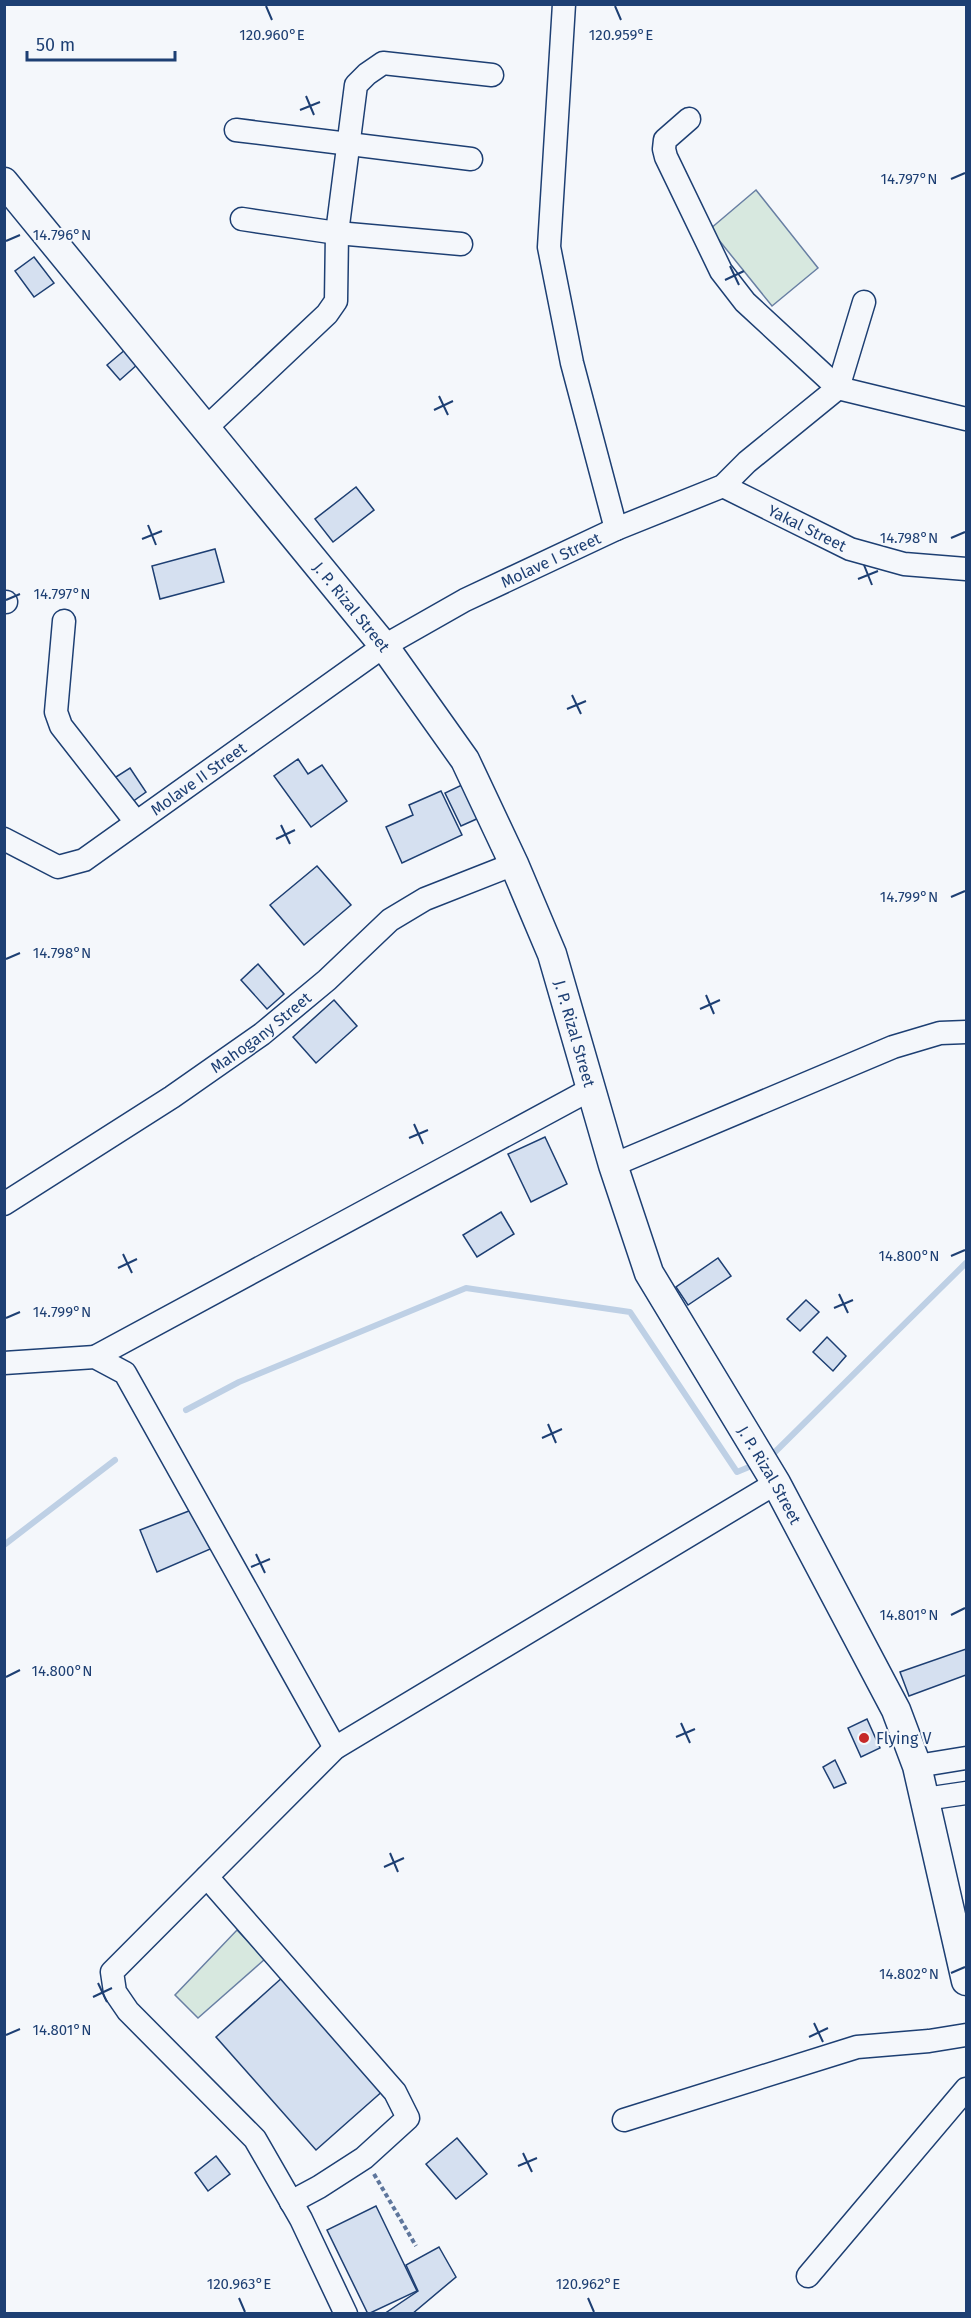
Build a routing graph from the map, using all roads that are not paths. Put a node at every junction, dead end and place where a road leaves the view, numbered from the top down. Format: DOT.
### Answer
graph roads {
  1 [pos="564,4"];
  2 [pos="492,75"];
  3 [pos="689,119"];
  4 [pos="236,130"];
  5 [pos="350,145"];
  6 [pos="471,159"];
  7 [pos="4,182"];
  8 [pos="242,219"];
  9 [pos="337,233"];
  10 [pos="461,244"];
  11 [pos="864,302"];
  12 [pos="838,388"];
  13 [pos="966,419"];
  14 [pos="206,428"];
  15 [pos="723,486"];
  16 [pos="616,529"];
  17 [pos="966,569"];
  18 [pos="64,621"];
  19 [pos="384,646"];
  20 [pos="136,822"];
  21 [pos="4,839"];
  22 [pos="514,864"];
  23 [pos="966,1032"];
  24 [pos="593,1088"];
  25 [pos="613,1165"];
  26 [pos="4,1204"];
  27 [pos="95,1357"];
  28 [pos="4,1363"];
  29 [pos="776,1483"];
  30 [pos="335,1748"];
  31 [pos="966,1758"];
  32 [pos="917,1766"];
  33 [pos="966,1794"];
  34 [pos="925,1799"];
  35 [pos="207,1877"];
  36 [pos="966,1982"];
  37 [pos="966,2035"];
  38 [pos="966,2089"];
  39 [pos="624,2120"];
  40 [pos="291,2202"];
  41 [pos="808,2276"];
  42 [pos="346,2313"];
  1 -- 16 [label="street"];
  2 -- 5 [label="street"];
  3 -- 12 [label="street"];
  4 -- 5 [label="street"];
  5 -- 6 [label="street"];
  5 -- 9 [label="street"];
  7 -- 14 [label="main road, J. P. Rizal Street"];
  8 -- 9 [label="street"];
  9 -- 10 [label="street"];
  9 -- 14 [label="street"];
  11 -- 12 [label="street"];
  12 -- 13 [label="street"];
  12 -- 15 [label="street"];
  14 -- 19 [label="main road, J. P. Rizal Street"];
  15 -- 16 [label="street, Molave I Street"];
  15 -- 17 [label="street, Yakal Street"];
  16 -- 19 [label="street, Molave I Street"];
  18 -- 20 [label="street"];
  19 -- 20 [label="street, Molave II Street"];
  19 -- 22 [label="main road, J. P. Rizal Street"];
  20 -- 21 [label="street, Molave II Street"];
  22 -- 24 [label="main road, J. P. Rizal Street"];
  22 -- 26 [label="street, Mahogany Street"];
  23 -- 25 [label="street"];
  24 -- 25 [label="main road, J. P. Rizal Street"];
  24 -- 27 [label="street"];
  25 -- 29 [label="main road, J. P. Rizal Street"];
  27 -- 28 [label="street"];
  27 -- 30 [label="street"];
  29 -- 30 [label="street"];
  29 -- 32 [label="main road, J. P. Rizal Street"];
  30 -- 35 [label="street"];
  31 -- 32 [label="street"];
  32 -- 34 [label="main road, J. P. Rizal Street"];
  33 -- 34 [label="street"];
  34 -- 36 [label="main road, J. P. Rizal Street"];
  35 -- 40 [label="street"];
  35 -- 40 [label="street"];
  37 -- 39 [label="street"];
  38 -- 41 [label="street"];
  40 -- 42 [label="street"];
}
